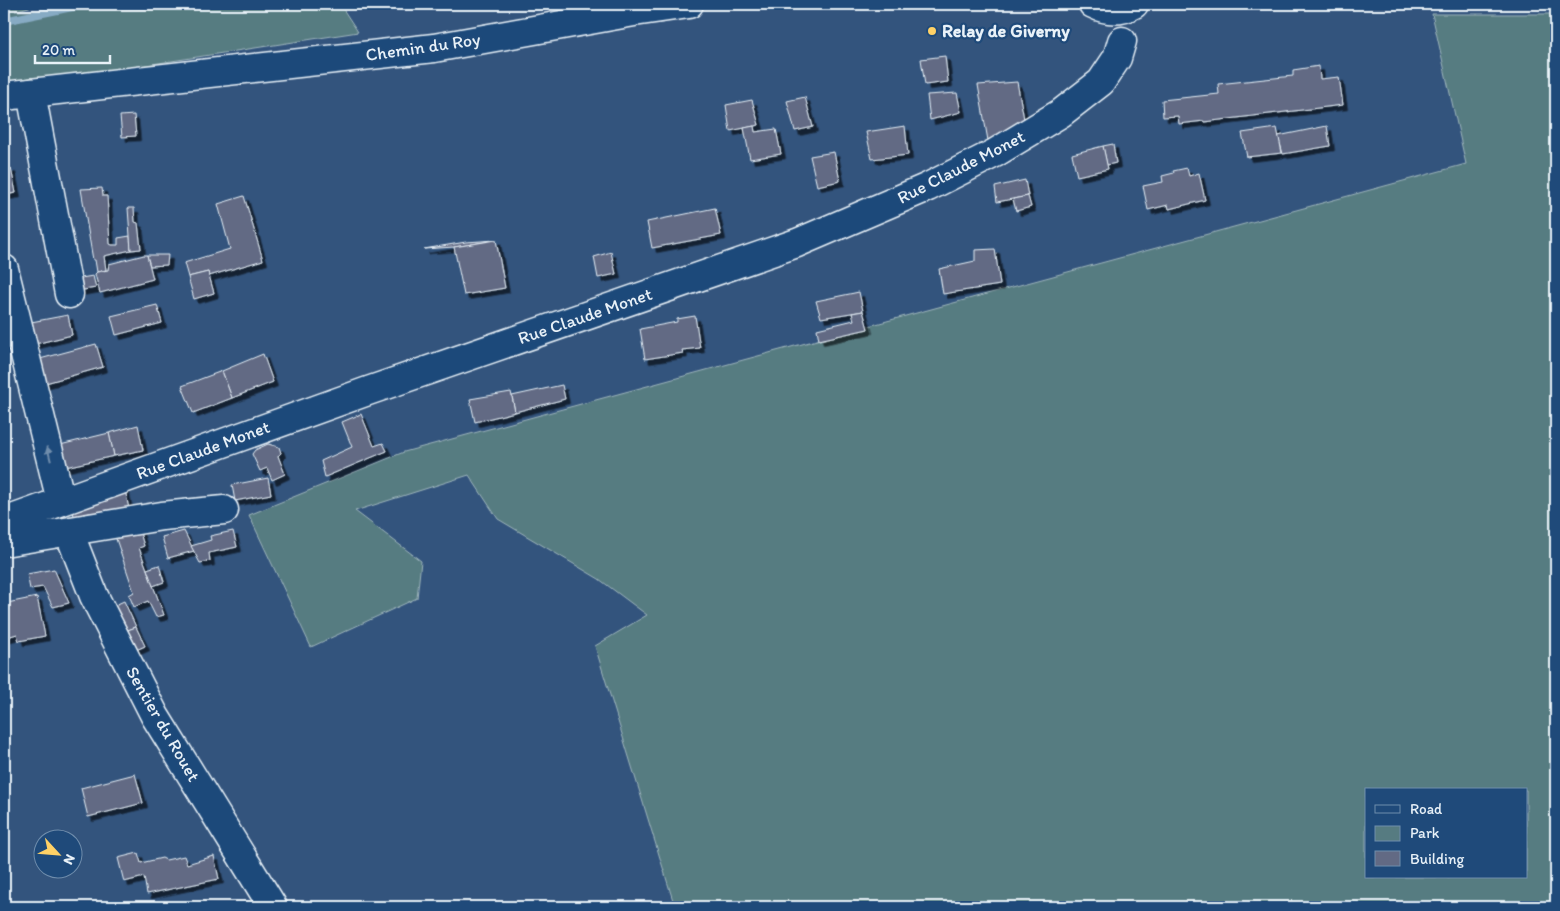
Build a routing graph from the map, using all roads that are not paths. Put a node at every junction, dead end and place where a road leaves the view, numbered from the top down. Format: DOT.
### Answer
graph roads {
  1 [pos="689,4"];
  2 [pos="1136,4"];
  3 [pos="1098,6"];
  4 [pos="1122,41"];
  5 [pos="31,93"];
  6 [pos="4,96"];
  7 [pos="4,269"];
  8 [pos="70,294"];
  9 [pos="61,501"];
  10 [pos="224,510"];
  11 [pos="4,522"];
  12 [pos="68,532"];
  13 [pos="4,542"];
  14 [pos="273,907"];
  1 -- 5 [label="street, Chemin du Roy"];
  2 -- 3 [label="street"];
  2 -- 4 [label="street, Rue Claude Monet"];
  3 -- 4 [label="street"];
  4 -- 9 [label="street, Rue Claude Monet"];
  5 -- 6 [label="street, Chemin du Roy"];
  5 -- 8 [label="street"];
  9 -- 7 [label="street, one-way"];
  9 -- 11 [label="street, Rue Claude Monet"];
  10 -- 12 [label="street"];
  12 -- 13 [label="street"];
  12 -- 14 [label="street, Sentier du Rouet"];
}
